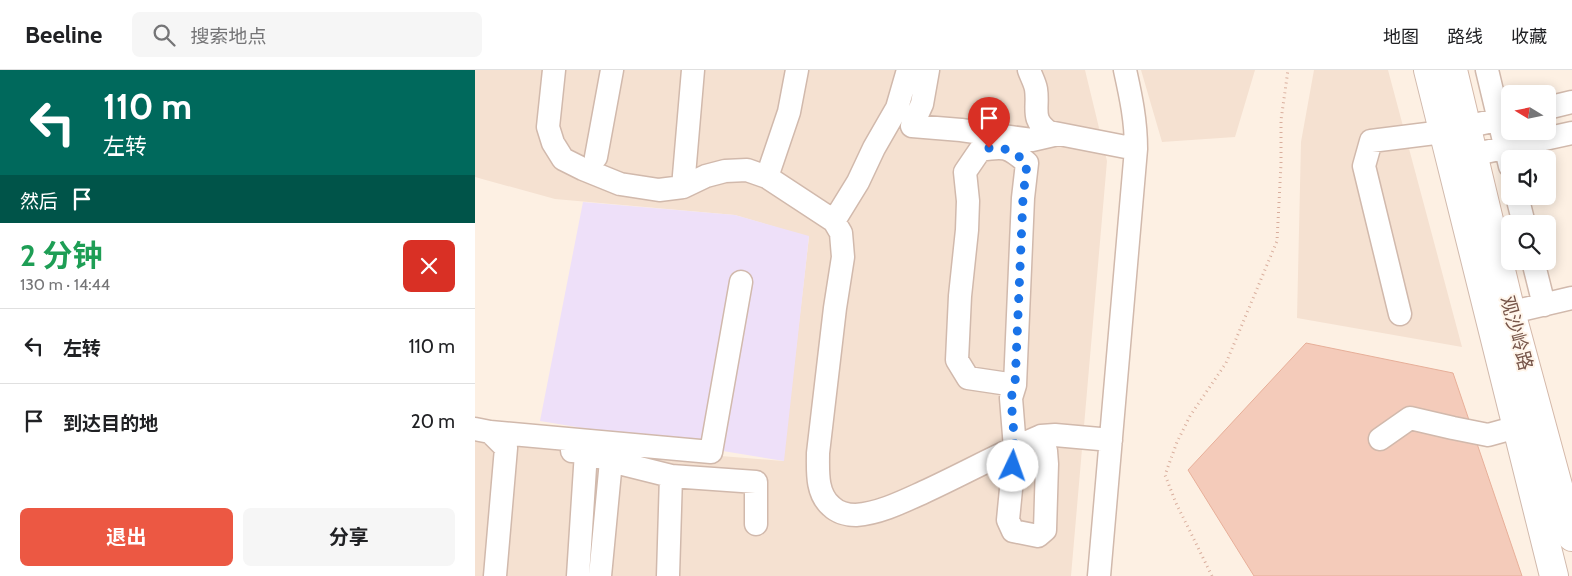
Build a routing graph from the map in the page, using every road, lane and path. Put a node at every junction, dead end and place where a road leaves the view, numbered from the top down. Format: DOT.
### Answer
graph roads {
  1 [pos="554,70"];
  2 [pos="612,70"];
  3 [pos="693,70"];
  4 [pos="797,70"];
  5 [pos="908,70"];
  6 [pos="928,70"];
  7 [pos="1029,70"];
  8 [pos="1125,70"];
  9 [pos="1288,70"];
  10 [pos="1428,70"];
  11 [pos="1453,70"];
  12 [pos="1487,70"];
  13 [pos="1572,102"];
  14 [pos="1556,106"];
  15 [pos="1501,107"];
  16 [pos="1501,119"];
  17 [pos="1455,129"];
  18 [pos="1572,133"];
  19 [pos="1058,134"];
  20 [pos="1136,149"];
  21 [pos="1527,150"];
  22 [pos="596,157"];
  23 [pos="1461,157"];
  24 [pos="1501,157"];
  25 [pos="767,178"];
  26 [pos="683,187"];
  27 [pos="834,220"];
  28 [pos="1535,270"];
  29 [pos="741,282"];
  30 [pos="1572,298"];
  31 [pos="1543,305"];
  32 [pos="1400,314"];
  33 [pos="1500,315"];
  34 [pos="1015,385"];
  35 [pos="1517,428"];
  36 [pos="482,430"];
  37 [pos="1041,436"];
  38 [pos="1381,439"];
  39 [pos="1111,440"];
  40 [pos="506,448"];
  41 [pos="1015,448"];
  42 [pos="587,452"];
  43 [pos="611,461"];
  44 [pos="671,476"];
  45 [pos="757,524"];
  46 [pos="1572,537"];
  47 [pos="495,576"];
  48 [pos="578,576"];
  49 [pos="599,576"];
  50 [pos="668,576"];
  51 [pos="1099,576"];
  52 [pos="1212,576"];
  53 [pos="1554,576"];
  1 -- 26 [label="street"];
  2 -- 22 [label="street"];
  3 -- 26 [label="street"];
  4 -- 25 [label="street"];
  5 -- 27 [label="street"];
  6 -- 19 [label="street"];
  7 -- 19 [label="street"];
  8 -- 20 [label="street"];
  9 -- 52 [label="path"];
  10 -- 17 [label="main road"];
  11 -- 17 [label="main road, 观沙岭路"];
  12 -- 15 [label="street"];
  13 -- 14 [label="street"];
  16 -- 17 [label="street"];
  17 -- 23 [label="main road, 观沙岭路"];
  17 -- 32 [label="street"];
  18 -- 21 [label="street"];
  19 -- 20 [label="street"];
  20 -- 39 [label="street"];
  23 -- 24 [label="street"];
  23 -- 33 [label="main road, 观沙岭路"];
  25 -- 26 [label="street"];
  25 -- 27 [label="street"];
  27 -- 41 [label="street"];
  28 -- 31 [label="street"];
  29 -- 36 [label="street"];
  30 -- 31 [label="street"];
  31 -- 33 [label="street"];
  33 -- 35 [label="main road"];
  33 -- 46 [label="main road, 观沙岭路"];
  34 -- 34 [label="street"];
  34 -- 41 [label="street"];
  35 -- 38 [label="street"];
  35 -- 53 [label="main road"];
  36 -- 40 [label="street"];
  37 -- 39 [label="street"];
  37 -- 41 [label="street"];
  37 -- 41 [label="street"];
  39 -- 51 [label="street"];
  40 -- 42 [label="street"];
  40 -- 47 [label="street"];
  42 -- 43 [label="street"];
  42 -- 48 [label="street"];
  43 -- 44 [label="street"];
  43 -- 49 [label="street"];
  44 -- 45 [label="street"];
  44 -- 50 [label="street"];
}
